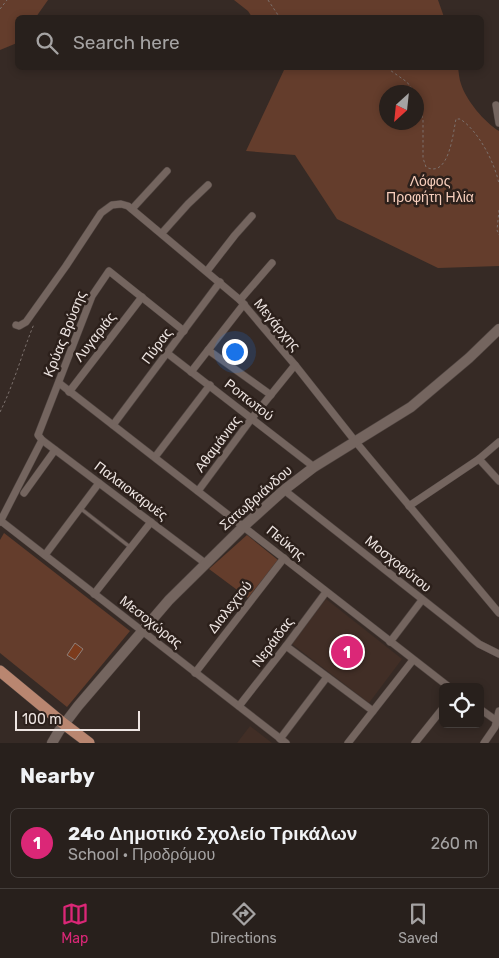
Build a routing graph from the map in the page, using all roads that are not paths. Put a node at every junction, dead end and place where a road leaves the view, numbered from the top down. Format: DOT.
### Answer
graph roads {
  1 [pos="496,105"];
  2 [pos="499,123"];
  3 [pos="167,171"];
  4 [pos="208,185"];
  5 [pos="132,209"];
  6 [pos="252,216"];
  7 [pos="162,233"];
  8 [pos="272,263"];
  9 [pos="207,271"];
  10 [pos="220,282"];
  11 [pos="142,297"];
  12 [pos="242,302"];
  13 [pos="16,325"];
  14 [pos="499,329"];
  15 [pos="184,331"];
  16 [pos="208,350"];
  17 [pos="167,353"];
  18 [pos="295,365"];
  19 [pos="191,372"];
  20 [pos="59,383"];
  21 [pos="210,386"];
  22 [pos="69,392"];
  23 [pos="271,395"];
  24 [pos="252,418"];
  25 [pos="113,425"];
  26 [pos="42,440"];
  27 [pos="355,441"];
  28 [pos="499,442"];
  29 [pos="55,450"];
  30 [pos="155,457"];
  31 [pos="479,460"];
  32 [pos="314,467"];
  33 [pos="499,481"];
  34 [pos="99,483"];
  35 [pos="284,490"];
  36 [pos="198,491"];
  37 [pos="24,493"];
  38 [pos="409,506"];
  39 [pos="80,508"];
  40 [pos="0,521"];
  41 [pos="151,522"];
  42 [pos="244,526"];
  43 [pos="131,547"];
  44 [pos="45,555"];
  45 [pos="284,558"];
  46 [pos="205,563"];
  47 [pos="326,592"];
  48 [pos="94,594"];
  49 [pos="422,600"];
  50 [pos="499,613"];
  51 [pos="142,631"];
  52 [pos="390,642"];
  53 [pos="286,646"];
  54 [pos="499,654"];
  55 [pos="413,660"];
  56 [pos="0,671"];
  57 [pos="196,673"];
  58 [pos="327,677"];
  59 [pos="444,683"];
  60 [pos="239,706"];
  61 [pos="373,711"];
  62 [pos="499,711"];
  63 [pos="439,713"];
  64 [pos="484,713"];
  65 [pos="497,722"];
  66 [pos="64,724"];
  67 [pos="283,741"];
  68 [pos="52,743"];
  69 [pos="90,743"];
  70 [pos="348,743"];
  71 [pos="415,743"];
  72 [pos="484,743"];
  1 -- 2 [label="street"];
  3 -- 5 [label="street"];
  4 -- 7 [label="street"];
  5 -- 7 [label="street, Μεγάρχης"];
  5 -- 13 [label="street"];
  6 -- 9 [label="street"];
  7 -- 9 [label="street, Μεγάρχης"];
  8 -- 12 [label="street"];
  9 -- 10 [label="street, Μεγάρχης"];
  10 -- 12 [label="street, Μεγάρχης"];
  10 -- 15 [label="street, Πύρας"];
  11 -- 15 [label="street, Κρύας Βρύσης"];
  11 -- 20 [label="street, Κρύας Βρύσης"];
  11 -- 22 [label="street, Λυγαριάς"];
  12 -- 16 [label="street"];
  12 -- 18 [label="street, Μεγάρχης"];
  14 -- 27 [label="street, Σατωβριάνδου"];
  15 -- 17 [label="street, Πύρας"];
  16 -- 19 [label="street"];
  16 -- 23 [label="street"];
  17 -- 19 [label="street, Ροπωτού"];
  17 -- 25 [label="street, Πύρας"];
  18 -- 23 [label="street, Αθαμάνιας"];
  18 -- 27 [label="street, Μεγάρχης"];
  19 -- 21 [label="street, Ροπωτού"];
  20 -- 22 [label="street, Πεύκης"];
  20 -- 26 [label="street, Κρύας Βρύσης"];
  21 -- 24 [label="street, Ροπωτού"];
  21 -- 30 [label="street"];
  22 -- 25 [label="street, Πεύκης"];
  23 -- 24 [label="street, Αθαμάνιας"];
  24 -- 32 [label="street, Ροπωτού"];
  24 -- 36 [label="street, Αθαμάνιας"];
  25 -- 30 [label="street, Πεύκης"];
  26 -- 29 [label="street, Παλαιοκαρυές"];
  26 -- 40 [label="street"];
  27 -- 32 [label="street, Σατωβριάνδου"];
  27 -- 38 [label="street, Μεγάρχης"];
  28 -- 31 [label="street"];
  29 -- 34 [label="street, Παλαιοκαρυές"];
  29 -- 37 [label="street"];
  30 -- 36 [label="street, Πεύκης"];
  31 -- 33 [label="street"];
  31 -- 38 [label="street"];
  32 -- 35 [label="street, Σατωβριάνδου"];
  34 -- 39 [label="street"];
  34 -- 41 [label="street, Παλαιοκαρυές"];
  35 -- 42 [label="street, Σατωβριάνδου"];
  35 -- 49 [label="street, Μοσχοφύτου"];
  36 -- 42 [label="street, Πεύκης"];
  38 -- 50 [label="street, Μεγάρχης"];
  39 -- 43 [label="lane"];
  39 -- 44 [label="street"];
  40 -- 44 [label="street, Μεσοχώρας"];
  41 -- 43 [label="street"];
  41 -- 46 [label="street, Παλαιοκαρυές"];
  42 -- 45 [label="street, Πεύκης"];
  42 -- 46 [label="street, Σατωβριάνδου"];
  43 -- 48 [label="street"];
  44 -- 48 [label="street, Μεσοχώρας"];
  45 -- 47 [label="street, Πεύκης"];
  45 -- 57 [label="street, Διαλεχτού"];
  46 -- 51 [label="street, Σατωβριάνδου"];
  47 -- 52 [label="street, Πεύκης"];
  47 -- 53 [label="street, Νεράιδας"];
  48 -- 51 [label="street, Μεσοχώρας"];
  49 -- 52 [label="street"];
  49 -- 54 [label="street, Μοσχοφύτου"];
  51 -- 57 [label="street, Μεσοχώρας"];
  51 -- 66 [label="street, Σατωβριάνδου"];
  52 -- 55 [label="street, Πεύκης"];
  53 -- 58 [label="street"];
  53 -- 60 [label="street, Νεράιδας"];
  55 -- 59 [label="street, Πεύκης"];
  55 -- 61 [label="street"];
  56 -- 66 [label="main road"];
  57 -- 60 [label="street, Μεσοχώρας"];
  58 -- 61 [label="street"];
  58 -- 67 [label="street"];
  60 -- 67 [label="street, Μεσοχώρας"];
  61 -- 70 [label="street"];
  62 -- 65 [label="street"];
  63 -- 71 [label="street"];
  64 -- 65 [label="street"];
  65 -- 72 [label="street"];
  66 -- 68 [label="street, Σατωβριάνδου"];
  66 -- 69 [label="main road"];
}
